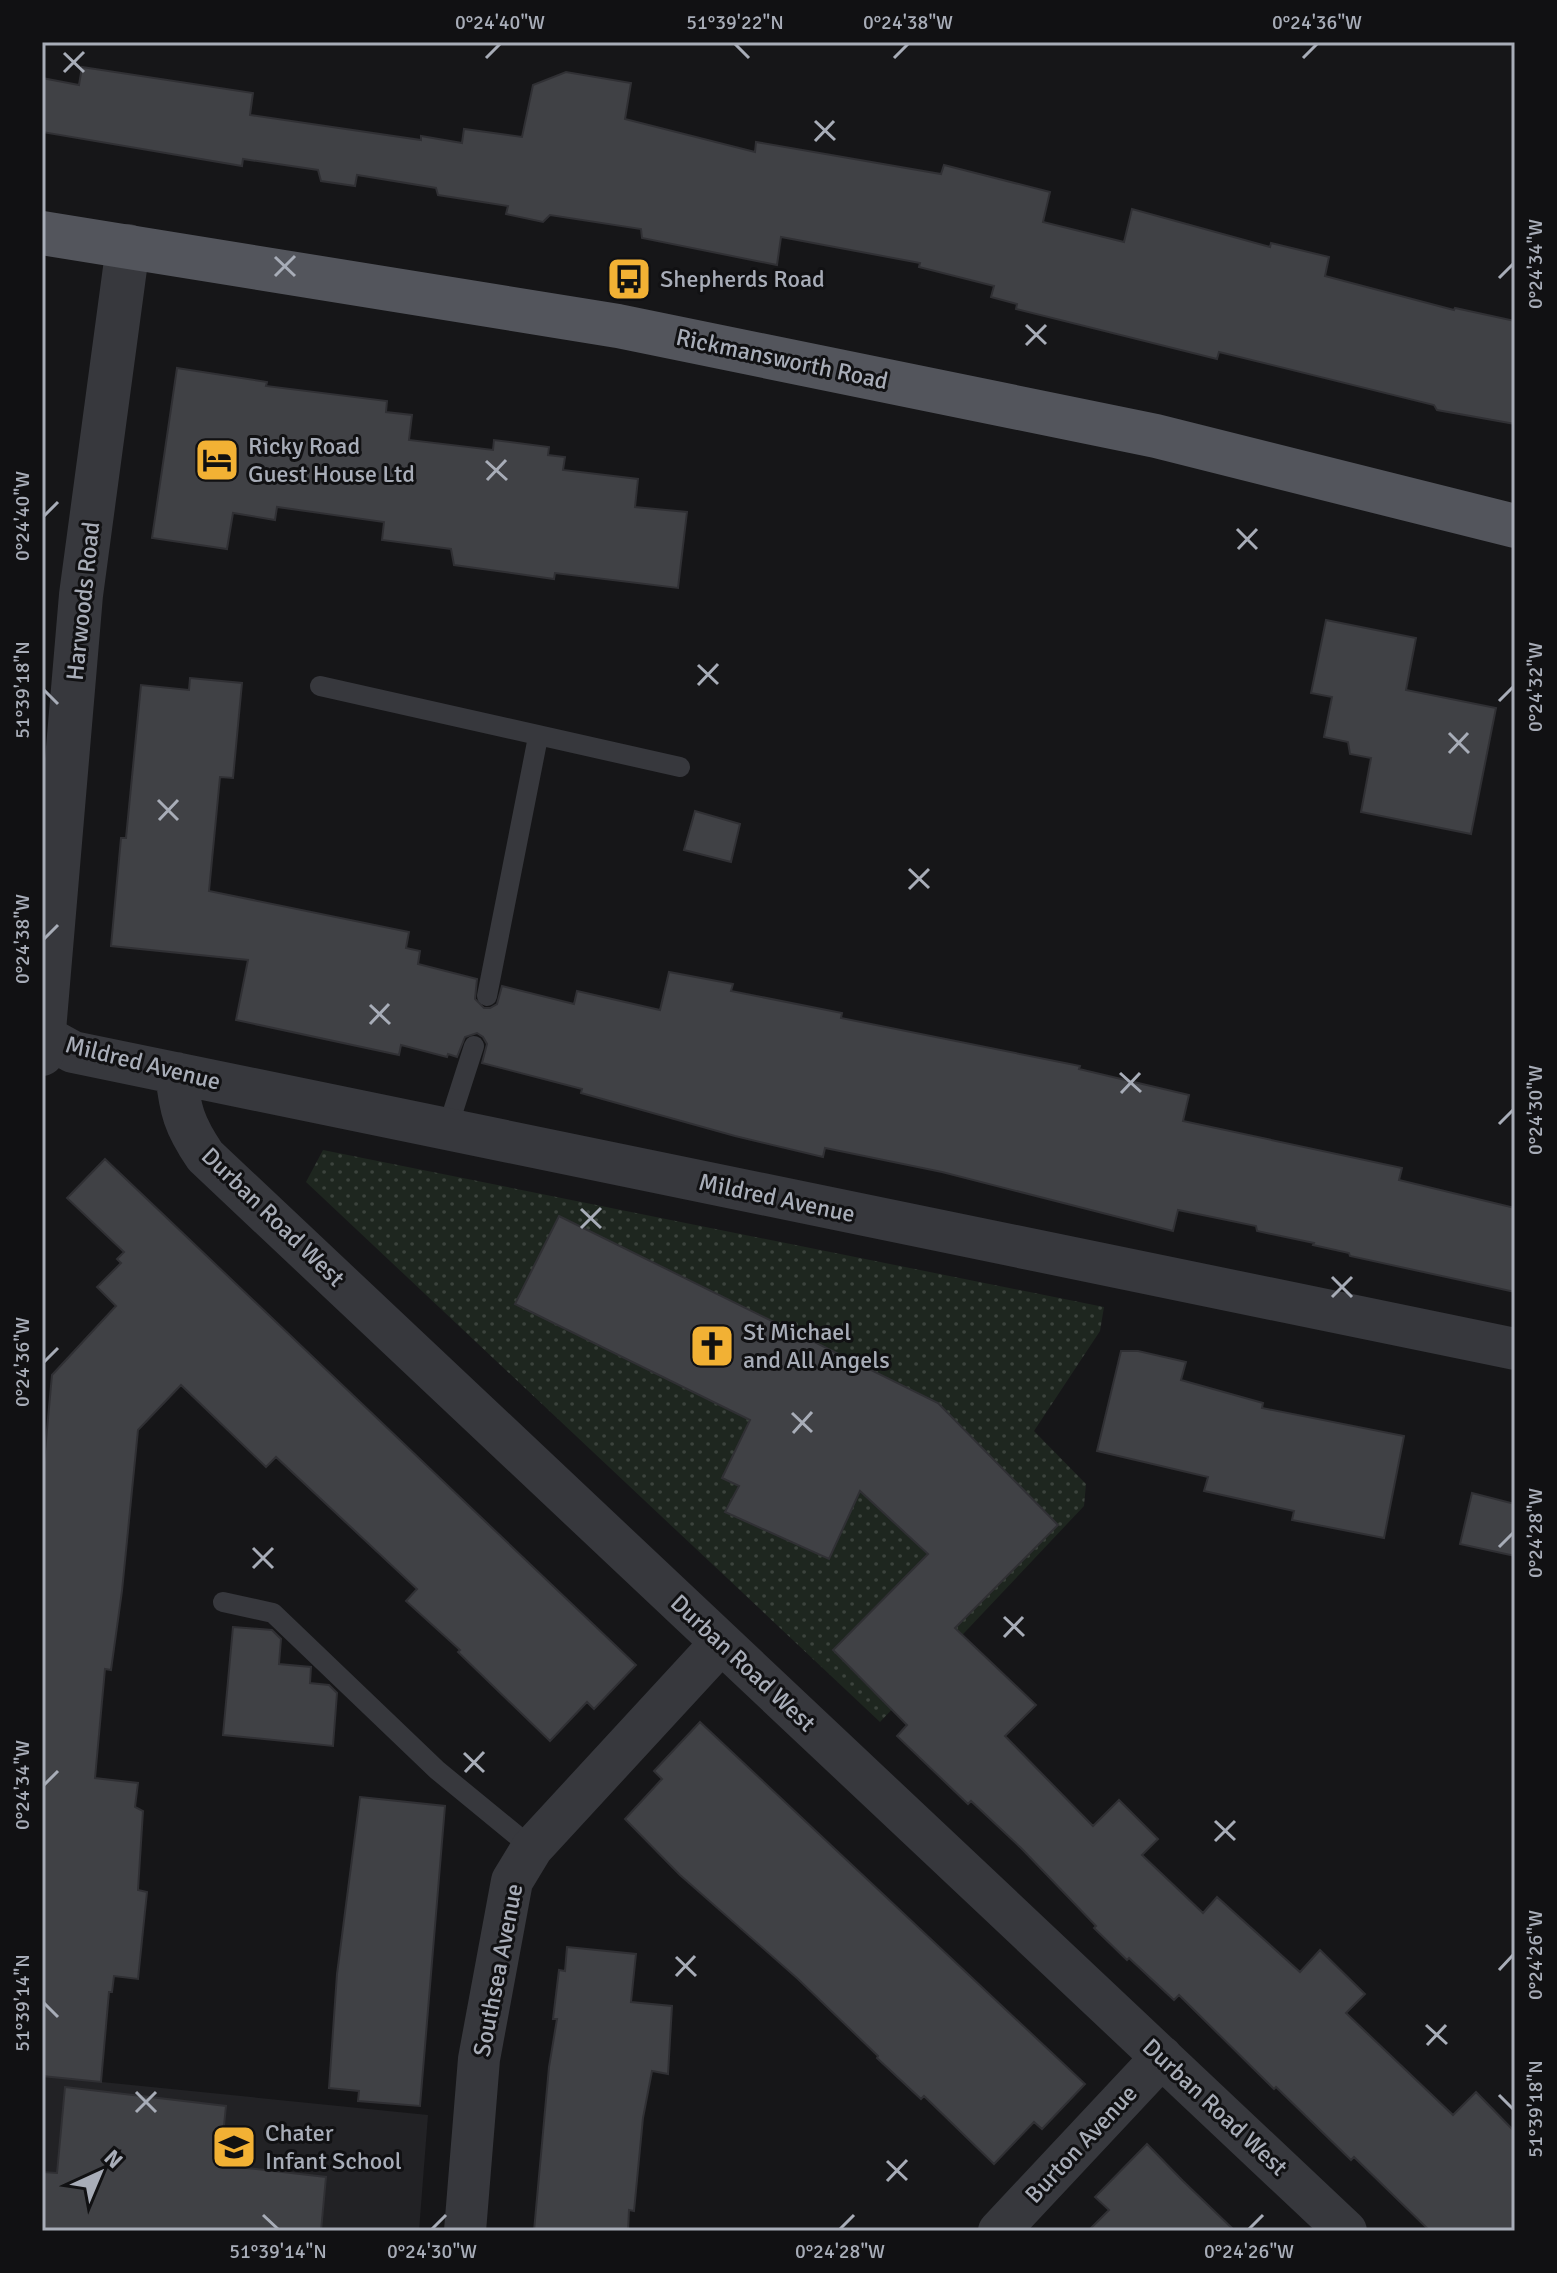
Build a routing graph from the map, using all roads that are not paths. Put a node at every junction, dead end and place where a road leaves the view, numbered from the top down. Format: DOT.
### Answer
graph roads {
  1 [pos="42,233"];
  2 [pos="128,246"];
  3 [pos="1515,526"];
  4 [pos="320,686"];
  5 [pos="538,737"];
  6 [pos="680,767"];
  7 [pos="487,996"];
  8 [pos="43,1042"];
  9 [pos="474,1046"];
  10 [pos="176,1073"];
  11 [pos="447,1130"];
  12 [pos="1515,1349"];
  13 [pos="223,1602"];
  14 [pos="721,1643"];
  15 [pos="532,1848"];
  16 [pos="1162,2057"];
  17 [pos="465,2231"];
  18 [pos="999,2231"];
  19 [pos="1346,2231"];
  1 -- 2 [label="main road, Rickmansworth Road"];
  2 -- 3 [label="main road, Rickmansworth Road"];
  2 -- 8 [label="street, Harwoods Road"];
  4 -- 5 [label="lane"];
  5 -- 6 [label="lane"];
  5 -- 7 [label="lane"];
  8 -- 10 [label="street, Mildred Avenue"];
  9 -- 11 [label="lane"];
  10 -- 11 [label="street, Mildred Avenue"];
  10 -- 14 [label="street, Durban Road West"];
  11 -- 12 [label="street, Mildred Avenue"];
  13 -- 15 [label="lane"];
  14 -- 15 [label="street, Southsea Avenue"];
  14 -- 16 [label="street, Durban Road West"];
  15 -- 17 [label="street, Southsea Avenue"];
  16 -- 18 [label="street, Burton Avenue"];
  16 -- 19 [label="street, Durban Road West"];
}
